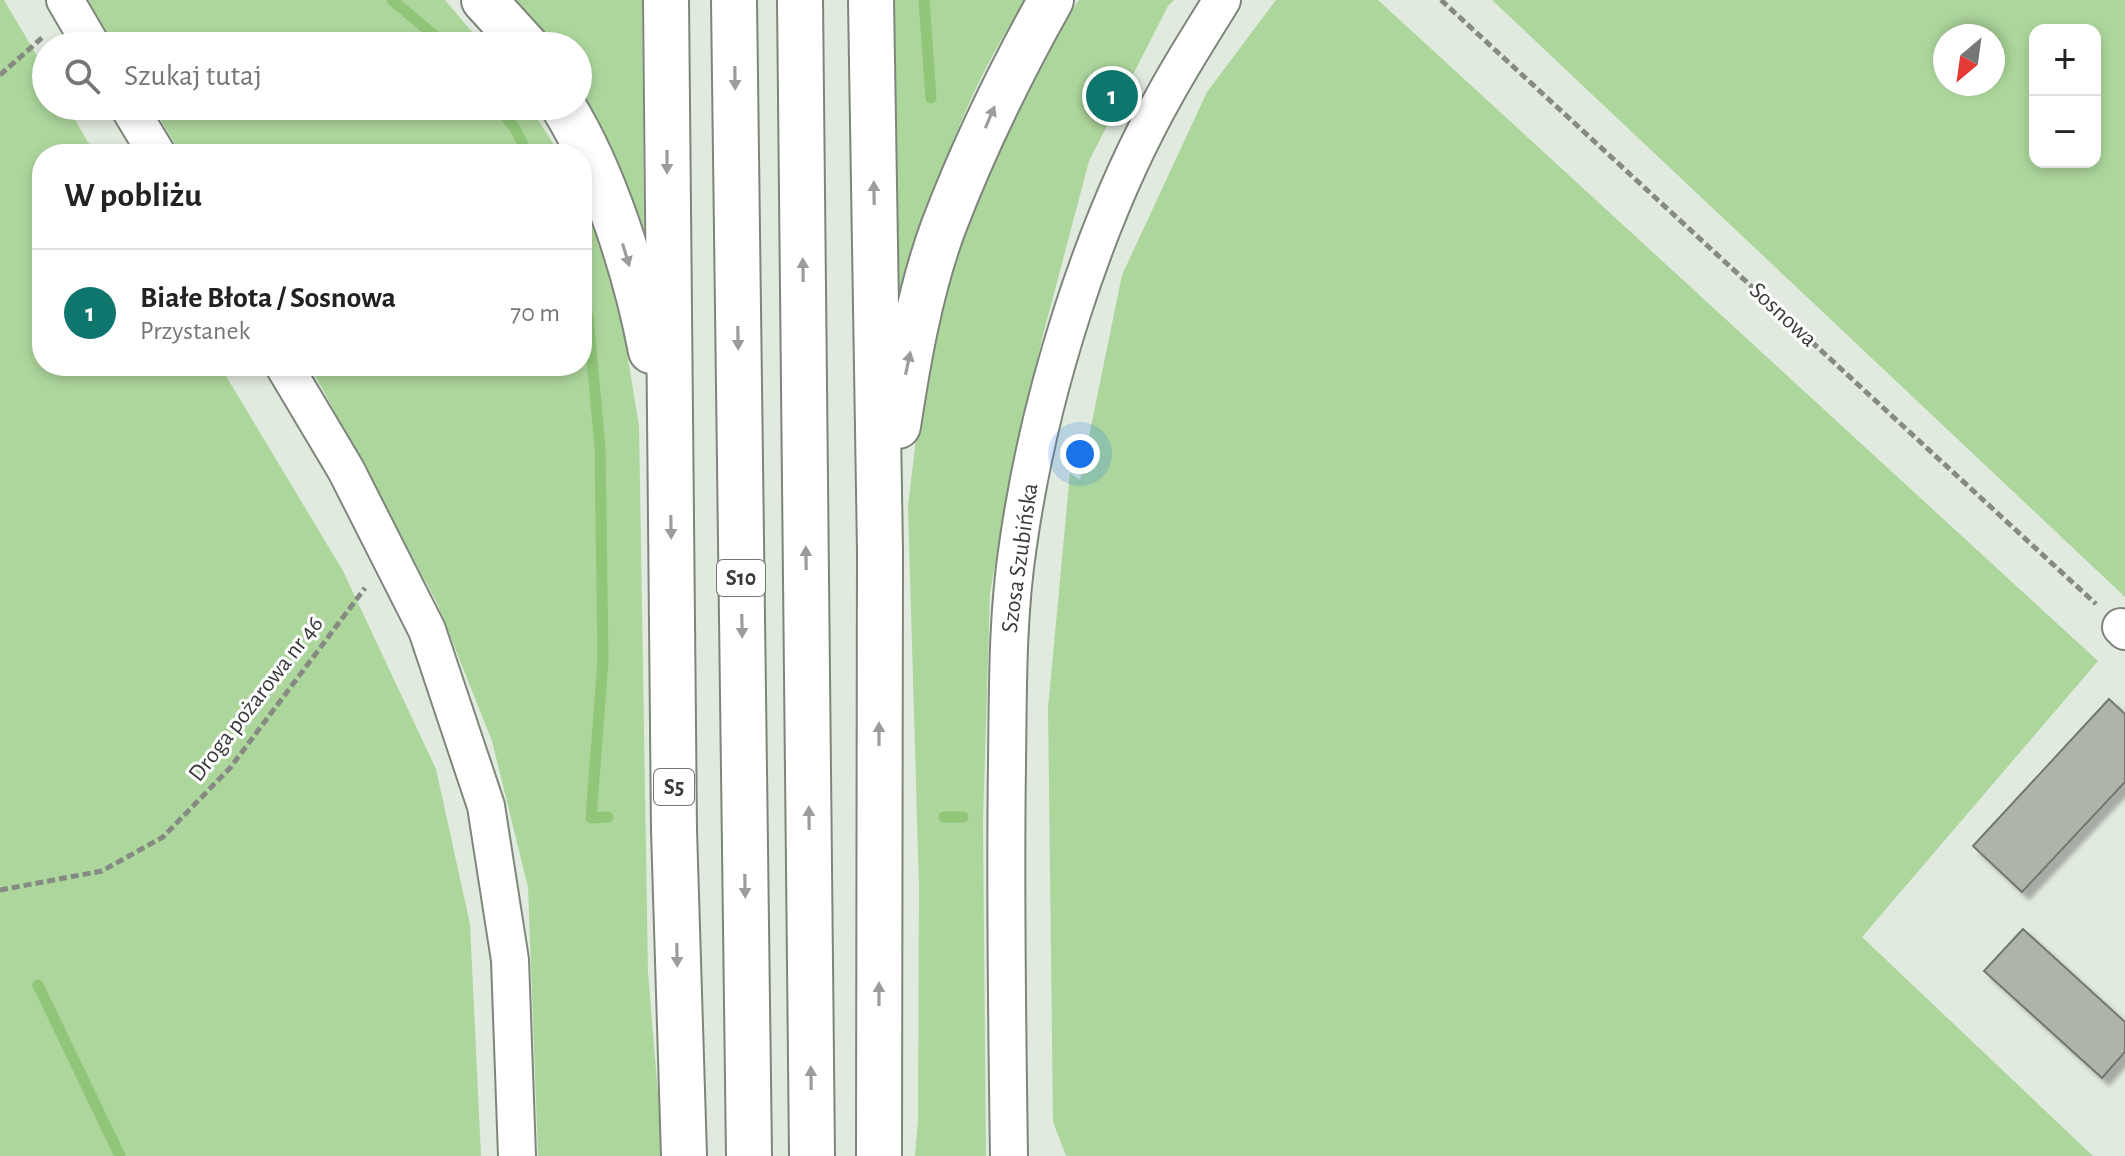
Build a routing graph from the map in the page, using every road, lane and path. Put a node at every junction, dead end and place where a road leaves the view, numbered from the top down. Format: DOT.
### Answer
graph roads {
  1 [pos="484,0"];
  2 [pos="666,0"];
  3 [pos="734,0"];
  4 [pos="800,0"];
  5 [pos="871,0"];
  6 [pos="1051,0"];
  7 [pos="1222,0"];
  8 [pos="1441,0"];
  9 [pos="68,6"];
  10 [pos="42,32"];
  11 [pos="84,32"];
  12 [pos="513,32"];
  13 [pos="32,43"];
  14 [pos="0,75"];
  15 [pos="136,120"];
  16 [pos="570,120"];
  17 [pos="151,144"];
  18 [pos="582,144"];
  19 [pos="592,167"];
  20 [pos="290,376"];
  21 [pos="670,449"];
  22 [pos="880,551"];
  23 [pos="389,555"];
  24 [pos="2123,629"];
  25 [pos="0,890"];
  26 [pos="517,1156"];
  27 [pos="684,1156"];
  28 [pos="749,1156"];
  29 [pos="812,1156"];
  30 [pos="879,1156"];
  31 [pos="1009,1156"];
  1 -- 12 [label="highway"];
  2 -- 21 [label="highway, S5, one-way"];
  3 -- 28 [label="highway, S10, one-way"];
  29 -- 4 [label="highway, one-way"];
  22 -- 5 [label="highway, one-way"];
  22 -- 6 [label="highway, one-way"];
  7 -- 31 [label="street, Szosa Szubińska"];
  8 -- 24 [label="path, Sosnowa"];
  9 -- 10 [label="path"];
  9 -- 11 [label="street"];
  13 -- 14 [label="path"];
  15 -- 17 [label="street"];
  16 -- 18 [label="highway, one-way"];
  19 -- 21 [label="highway, one-way"];
  20 -- 23 [label="street"];
  21 -- 27 [label="highway, S5, one-way"];
  30 -- 22 [label="highway, one-way"];
  23 -- 25 [label="path, Droga pożarowa nr 46"];
  23 -- 26 [label="street"];
}
